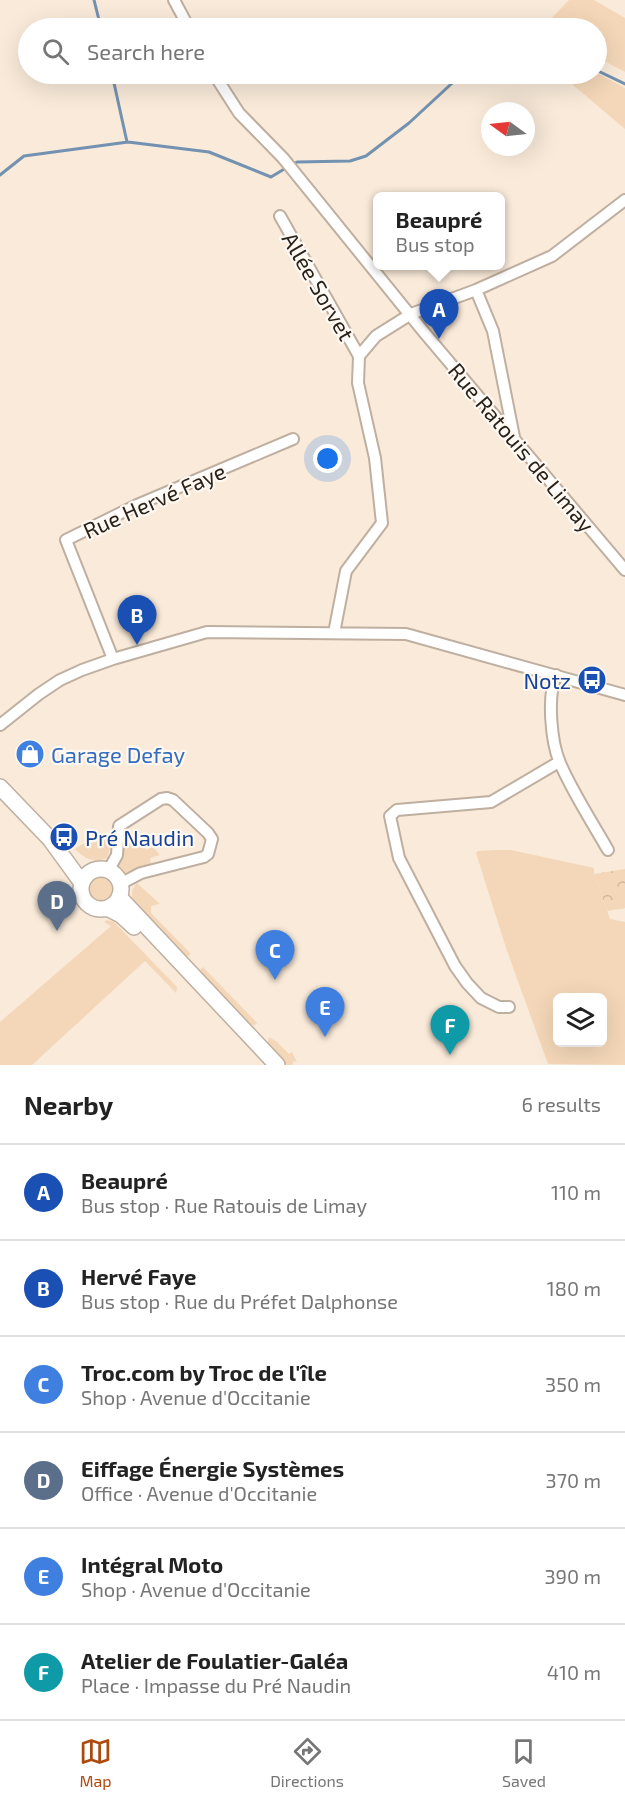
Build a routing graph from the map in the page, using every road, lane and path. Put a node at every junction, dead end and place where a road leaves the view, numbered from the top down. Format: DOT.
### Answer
graph roads {
  1 [pos="174,0"];
  2 [pos="184,18"];
  3 [pos="219,84"];
  4 [pos="625,200"];
  5 [pos="279,216"];
  6 [pos="373,268"];
  7 [pos="375,270"];
  8 [pos="476,290"];
  9 [pos="411,314"];
  10 [pos="359,356"];
  11 [pos="514,437"];
  12 [pos="293,439"];
  13 [pos="625,570"];
  14 [pos="334,633"];
  15 [pos="113,659"];
  16 [pos="556,675"];
  17 [pos="625,695"];
  18 [pos="0,724"];
  19 [pos="559,762"];
  20 [pos="0,787"];
  21 [pos="50,840"];
  22 [pos="608,850"];
  23 [pos="101,870"];
  24 [pos="82,883"];
  25 [pos="120,891"];
  26 [pos="107,908"];
  27 [pos="509,1007"];
  28 [pos="265,1065"];
  29 [pos="277,1065"];
  1 -- 2 [label="street"];
  3 -- 6 [label="street, Rue Ratouis de Limay"];
  4 -- 8 [label="street"];
  5 -- 10 [label="street, Allée Sorvet"];
  7 -- 9 [label="street, Rue Ratouis de Limay"];
  8 -- 9 [label="street"];
  8 -- 11 [label="street"];
  9 -- 10 [label="street"];
  9 -- 11 [label="street, Rue Ratouis de Limay"];
  10 -- 14 [label="street"];
  11 -- 13 [label="street, Rue Ratouis de Limay"];
  12 -- 15 [label="street, Rue Hervé Faye"];
  14 -- 15 [label="street"];
  14 -- 16 [label="street"];
  15 -- 18 [label="street"];
  16 -- 17 [label="street"];
  16 -- 19 [label="street"];
  19 -- 22 [label="street"];
  19 -- 27 [label="street"];
  20 -- 21 [label="main road"];
  21 -- 23 [label="main road"];
  21 -- 24 [label="main road"];
  23 -- 24 [label="main road"];
  23 -- 25 [label="main road"];
  23 -- 25 [label="street"];
  24 -- 26 [label="main road"];
  25 -- 26 [label="main road"];
  25 -- 29 [label="main road"];
  26 -- 28 [label="main road"];
}
